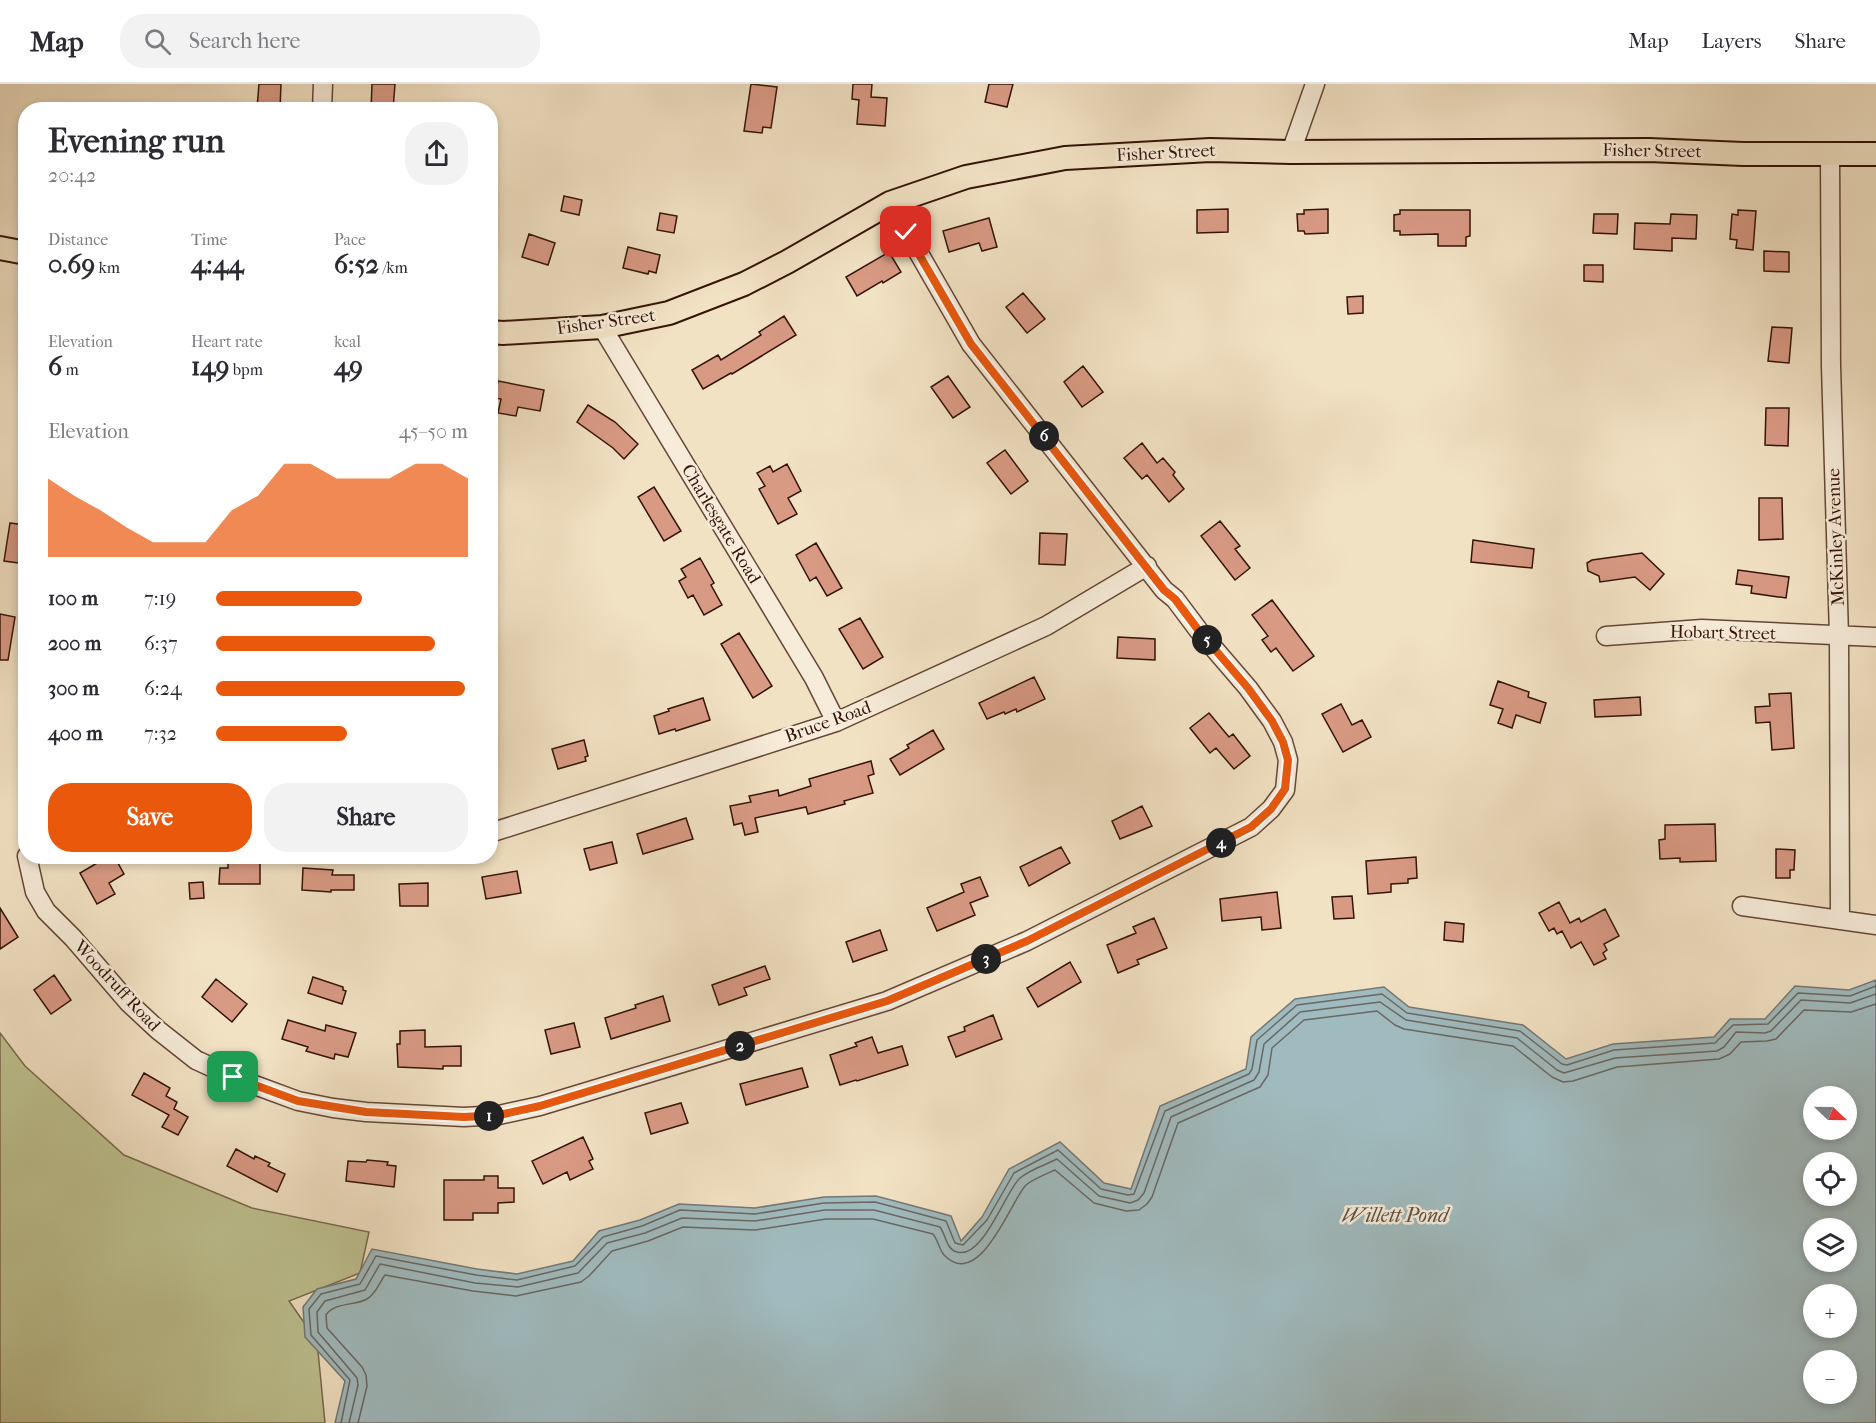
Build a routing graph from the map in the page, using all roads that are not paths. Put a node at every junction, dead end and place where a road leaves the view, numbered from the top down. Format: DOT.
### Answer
graph roads {
  1 [pos="323,84"];
  2 [pos="1315,84"];
  3 [pos="322,102"];
  4 [pos="1291,152"];
  5 [pos="1830,154"];
  6 [pos="1876,154"];
  7 [pos="890,203"];
  8 [pos="0,248"];
  9 [pos="18,251"];
  10 [pos="602,327"];
  11 [pos="498,333"];
  12 [pos="1147,566"];
  13 [pos="1606,636"];
  14 [pos="1839,636"];
  15 [pos="1876,637"];
  16 [pos="836,722"];
  17 [pos="498,830"];
  18 [pos="29,864"];
  19 [pos="1742,906"];
  20 [pos="1840,920"];
  21 [pos="1876,925"];
  1 -- 3 [label="street"];
  2 -- 4 [label="street"];
  4 -- 5 [label="main road, Fisher Street"];
  4 -- 7 [label="main road, Fisher Street"];
  5 -- 6 [label="main road, Fisher Street"];
  5 -- 14 [label="street, McKinley Avenue"];
  7 -- 10 [label="main road, Fisher Street"];
  7 -- 12 [label="street, Woodruff Road"];
  8 -- 9 [label="main road"];
  10 -- 11 [label="main road, Fisher Street"];
  10 -- 16 [label="street, Charlesgate Road"];
  12 -- 16 [label="street, Bruce Road"];
  12 -- 18 [label="street, Woodruff Road"];
  13 -- 14 [label="street, Hobart Street"];
  14 -- 15 [label="street, Hobart Street"];
  14 -- 20 [label="street, McKinley Avenue"];
  16 -- 17 [label="street, Bruce Road"];
  19 -- 20 [label="street"];
  20 -- 21 [label="street"];
}
